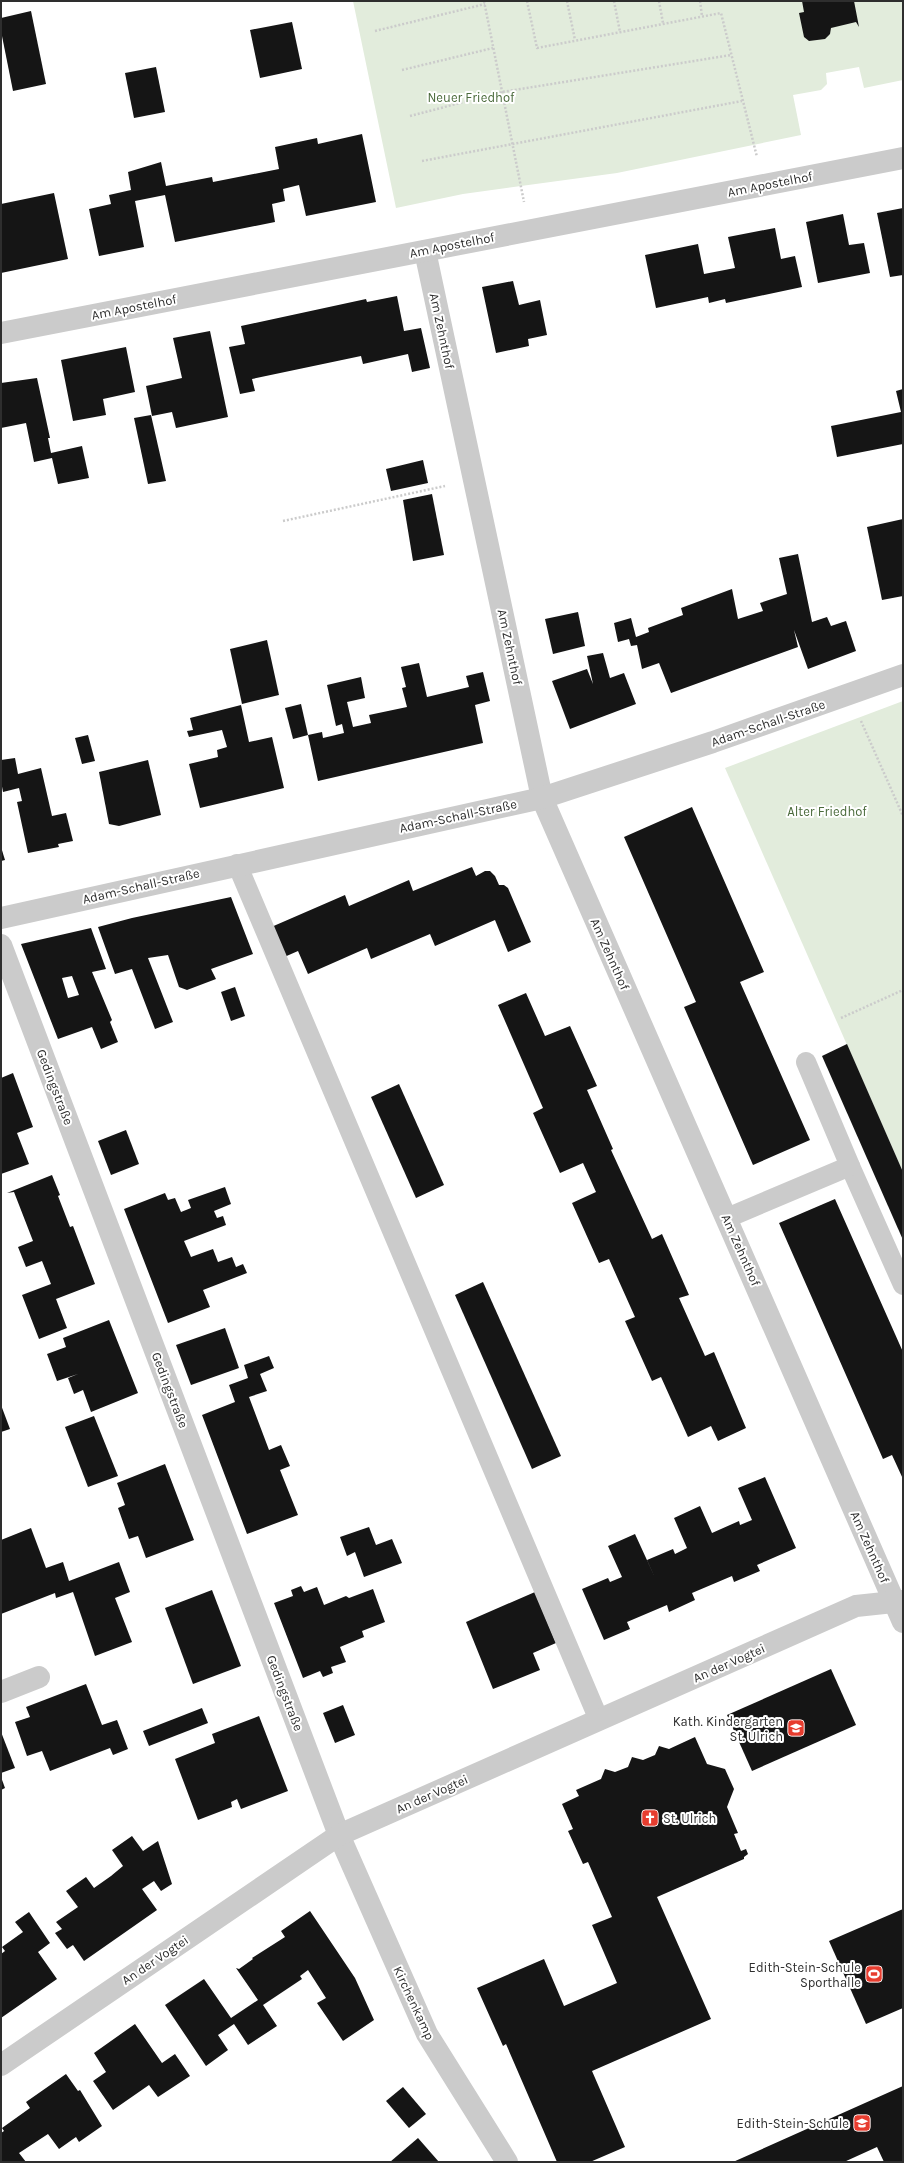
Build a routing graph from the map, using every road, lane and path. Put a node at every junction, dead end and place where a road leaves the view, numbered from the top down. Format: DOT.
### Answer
graph roads {
  1 [pos="526,1"];
  2 [pos="567,1"];
  3 [pos="614,1"];
  4 [pos="659,1"];
  5 [pos="700,1"];
  6 [pos="484,3"];
  7 [pos="702,16"];
  8 [pos="663,24"];
  9 [pos="375,31"];
  10 [pos="620,32"];
  11 [pos="575,40"];
  12 [pos="493,48"];
  13 [pos="731,54"];
  14 [pos="402,70"];
  15 [pos="502,92"];
  16 [pos="742,101"];
  17 [pos="410,116"];
  18 [pos="512,143"];
  19 [pos="903,158"];
  20 [pos="422,161"];
  21 [pos="764,185"];
  22 [pos="529,230"];
  23 [pos="425,251"];
  24 [pos="1,333"];
  25 [pos="474,479"];
  26 [pos="283,521"];
  27 [pos="903,675"];
  28 [pos="849,695"];
  29 [pos="542,798"];
  30 [pos="903,816"];
  31 [pos="237,864"];
  32 [pos="1,918"];
  33 [pos="1,945"];
  34 [pos="903,990"];
  35 [pos="841,1018"];
  36 [pos="806,1062"];
  37 [pos="850,1166"];
  38 [pos="727,1218"];
  39 [pos="903,1285"];
  40 [pos="900,1608"];
  41 [pos="39,1677"];
  42 [pos="1,1692"];
  43 [pos="599,1720"];
  44 [pos="339,1835"];
  45 [pos="1,2065"];
  46 [pos="507,2162"];
  1 -- 11 [label="path"];
  2 -- 11 [label="path"];
  3 -- 10 [label="path"];
  4 -- 8 [label="path"];
  5 -- 7 [label="path"];
  6 -- 9 [label="path"];
  6 -- 12 [label="path"];
  7 -- 8 [label="path"];
  7 -- 13 [label="path"];
  8 -- 10 [label="path"];
  10 -- 11 [label="path"];
  12 -- 14 [label="path"];
  12 -- 15 [label="path"];
  13 -- 15 [label="path"];
  13 -- 16 [label="path"];
  15 -- 17 [label="path"];
  15 -- 18 [label="path"];
  16 -- 18 [label="path"];
  16 -- 21 [label="path"];
  18 -- 20 [label="path"];
  18 -- 22 [label="path"];
  19 -- 21 [label="street, Am Apostelhof"];
  21 -- 22 [label="street, Am Apostelhof"];
  22 -- 23 [label="street, Am Apostelhof"];
  23 -- 24 [label="street, Am Apostelhof"];
  23 -- 25 [label="street, Am Zehnthof"];
  25 -- 26 [label="path"];
  25 -- 29 [label="street, Am Zehnthof"];
  27 -- 28 [label="street, Adam-Schall-Straße"];
  28 -- 29 [label="street, Adam-Schall-Straße"];
  28 -- 30 [label="path"];
  29 -- 31 [label="street, Adam-Schall-Straße"];
  29 -- 38 [label="street, Am Zehnthof"];
  31 -- 32 [label="street, Adam-Schall-Straße"];
  31 -- 43 [label="lane"];
  33 -- 44 [label="street, Gedingstraße"];
  34 -- 35 [label="path"];
  36 -- 37 [label="lane"];
  37 -- 38 [label="lane"];
  37 -- 39 [label="lane"];
  38 -- 40 [label="street, Am Zehnthof"];
  40 -- 43 [label="street, An der Vogtei"];
  41 -- 42 [label="street"];
  43 -- 44 [label="street, An der Vogtei"];
  44 -- 45 [label="street, An der Vogtei"];
  44 -- 46 [label="street, Kirchenkamp"];
}
